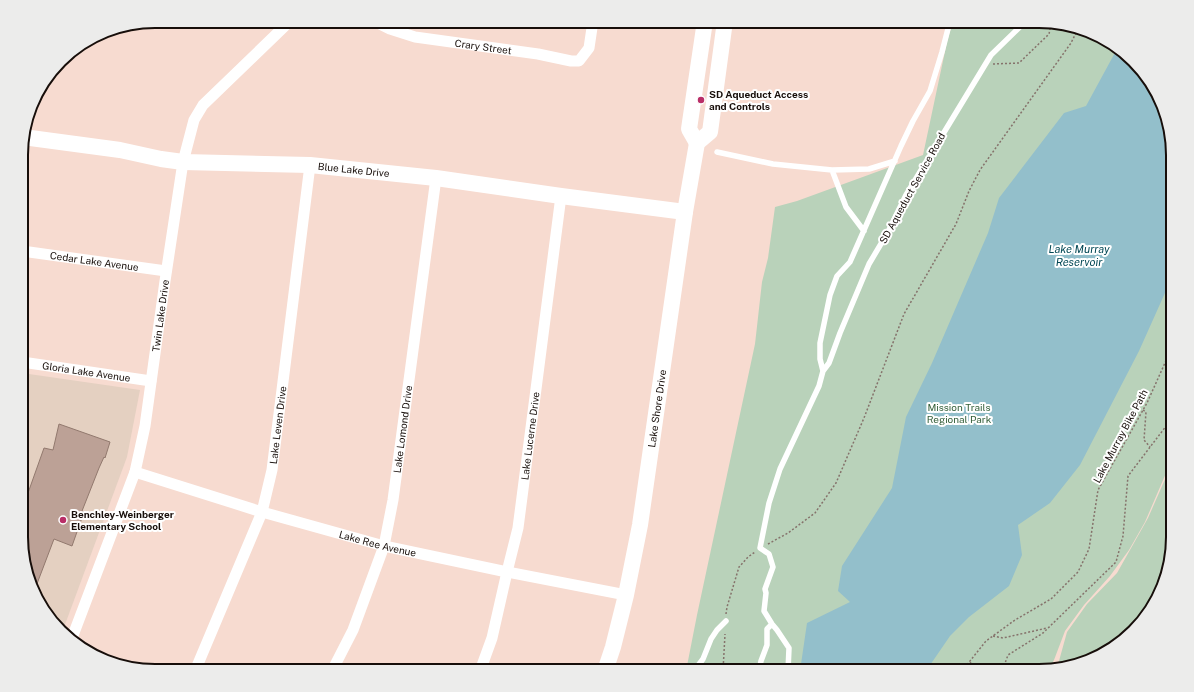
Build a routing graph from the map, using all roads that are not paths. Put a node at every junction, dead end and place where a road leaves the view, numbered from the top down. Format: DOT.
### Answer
graph roads {
  1 [pos="283,28"];
  2 [pos="388,28"];
  3 [pos="592,28"];
  4 [pos="704,28"];
  5 [pos="724,28"];
  6 [pos="948,28"];
  7 [pos="1019,28"];
  8 [pos="29,138"];
  9 [pos="697,143"];
  10 [pos="717,152"];
  11 [pos="895,161"];
  12 [pos="183,162"];
  13 [pos="310,165"];
  14 [pos="832,170"];
  15 [pos="436,178"];
  16 [pos="561,196"];
  17 [pos="685,212"];
  18 [pos="864,231"];
  19 [pos="28,252"];
  20 [pos="166,272"];
  21 [pos="28,363"];
  22 [pos="823,371"];
  23 [pos="152,381"];
  24 [pos="135,472"];
  25 [pos="262,512"];
  26 [pos="384,546"];
  27 [pos="507,572"];
  28 [pos="626,595"];
  29 [pos="726,621"];
  30 [pos="772,624"];
  31 [pos="73,634"];
  32 [pos="198,664"];
  33 [pos="336,664"];
  34 [pos="483,664"];
  35 [pos="607,664"];
  36 [pos="699,664"];
  37 [pos="760,664"];
  38 [pos="788,664"];
  1 -- 12 [label="street, Twin Lake Drive"];
  2 -- 3 [label="street, Crary Street"];
  4 -- 9 [label="main road"];
  5 -- 9 [label="main road"];
  6 -- 11 [label="lane, SD Aqueduct Service Road"];
  7 -- 22 [label="lane, SD Aqueduct Service Road"];
  8 -- 12 [label="main road, Blue Lake Drive"];
  9 -- 17 [label="main road, Lake Shore Drive"];
  10 -- 14 [label="lane"];
  11 -- 14 [label="lane"];
  11 -- 18 [label="lane, SD Aqueduct Service Road"];
  12 -- 13 [label="main road, Blue Lake Drive"];
  12 -- 20 [label="street, Twin Lake Drive"];
  13 -- 15 [label="main road, Blue Lake Drive"];
  13 -- 25 [label="street, Lake Leven Drive"];
  14 -- 18 [label="lane"];
  15 -- 16 [label="main road, Blue Lake Drive"];
  15 -- 26 [label="street, Lake Lomond Drive"];
  16 -- 17 [label="main road, Blue Lake Drive"];
  16 -- 27 [label="street, Lake Lucerne Drive"];
  17 -- 28 [label="main road, Lake Shore Drive"];
  18 -- 22 [label="lane, SD Aqueduct Service Road"];
  19 -- 20 [label="street, Cedar Lake Avenue"];
  20 -- 23 [label="street, Twin Lake Drive"];
  21 -- 23 [label="street, Gloria Lake Avenue"];
  22 -- 30 [label="lane, SD Aqueduct Service Road"];
  23 -- 24 [label="street, Twin Lake Drive"];
  24 -- 25 [label="street, Lake Ree Avenue"];
  24 -- 31 [label="street, Twin Lake Drive"];
  25 -- 26 [label="street, Lake Ree Avenue"];
  25 -- 32 [label="street, Lake Leven Drive"];
  26 -- 27 [label="street, Lake Ree Avenue"];
  26 -- 33 [label="street, Lake Lomond Drive"];
  27 -- 28 [label="street, Lake Ree Avenue"];
  27 -- 34 [label="street, Lake Lucerne Drive"];
  28 -- 35 [label="main road, Lake Shore Drive"];
  29 -- 36 [label="lane"];
  30 -- 37 [label="lane"];
  30 -- 38 [label="lane"];
}
